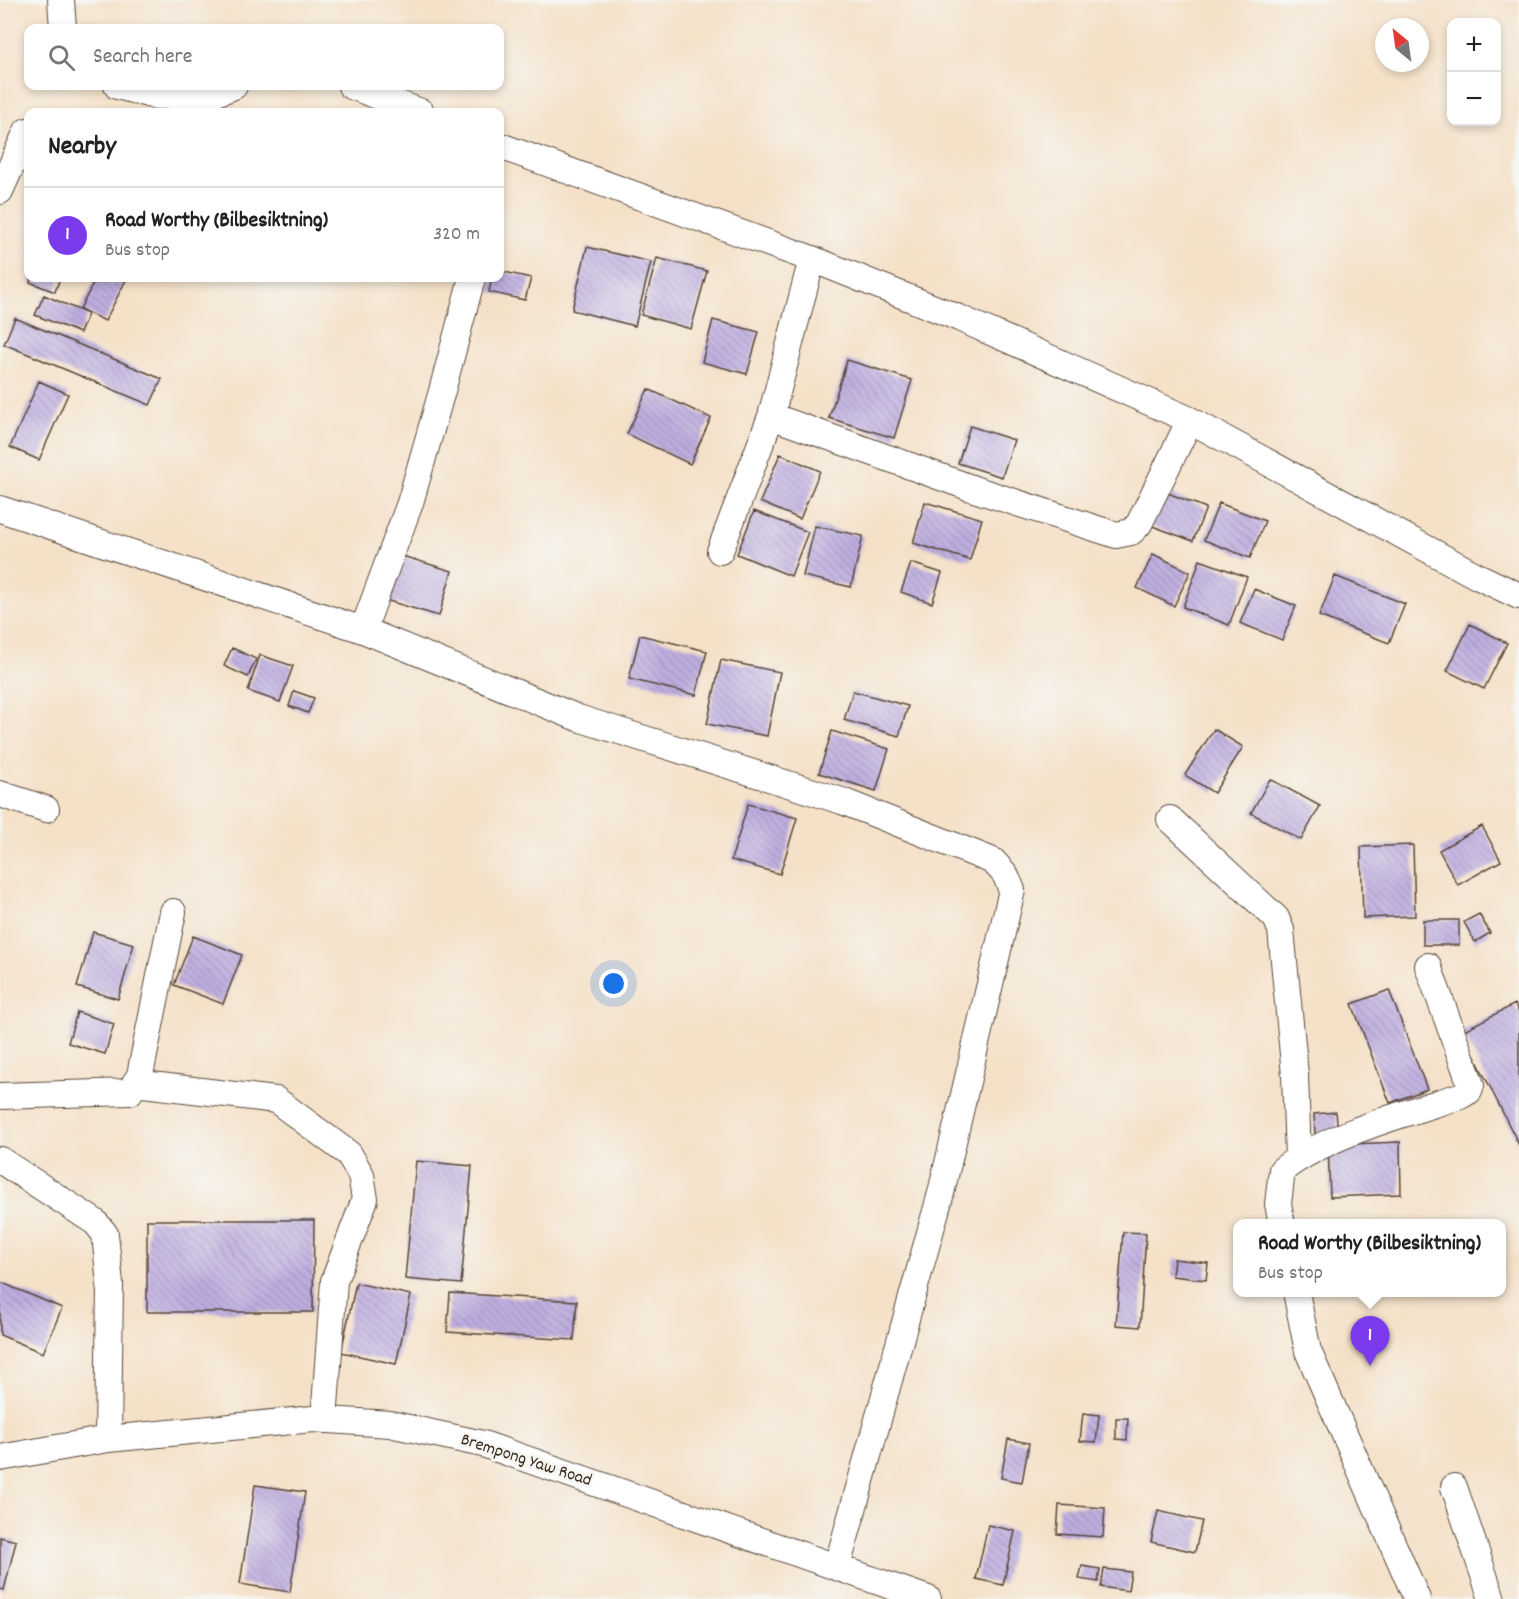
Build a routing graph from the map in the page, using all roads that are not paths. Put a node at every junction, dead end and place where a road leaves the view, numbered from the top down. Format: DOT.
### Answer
graph roads {
  1 [pos="62,0"];
  2 [pos="63,24"];
  3 [pos="132,90"];
  4 [pos="224,90"];
  5 [pos="362,90"];
  6 [pos="410,108"];
  7 [pos="24,138"];
  8 [pos="504,147"];
  9 [pos="0,191"];
  10 [pos="812,259"];
  11 [pos="471,282"];
  12 [pos="771,416"];
  13 [pos="1190,420"];
  14 [pos="0,508"];
  15 [pos="720,551"];
  16 [pos="1519,596"];
  17 [pos="363,630"];
  18 [pos="0,794"];
  19 [pos="46,809"];
  20 [pos="1170,819"];
  21 [pos="173,912"];
  22 [pos="1428,966"];
  23 [pos="135,1083"];
  24 [pos="0,1096"];
  25 [pos="1298,1157"];
  26 [pos="0,1160"];
  27 [pos="1281,1219"];
  28 [pos="1297,1297"];
  29 [pos="324,1420"];
  30 [pos="108,1439"];
  31 [pos="0,1458"];
  32 [pos="1454,1487"];
  33 [pos="837,1567"];
  34 [pos="928,1599"];
  35 [pos="1417,1599"];
  36 [pos="1492,1599"];
  1 -- 2 [label="street"];
  3 -- 4 [label="street"];
  5 -- 6 [label="street"];
  7 -- 9 [label="street"];
  8 -- 10 [label="street"];
  10 -- 12 [label="street"];
  10 -- 13 [label="street"];
  11 -- 17 [label="street"];
  12 -- 13 [label="street"];
  12 -- 15 [label="street"];
  13 -- 16 [label="street"];
  14 -- 17 [label="street"];
  17 -- 33 [label="street"];
  18 -- 19 [label="street"];
  20 -- 25 [label="street"];
  21 -- 23 [label="street"];
  22 -- 25 [label="street"];
  23 -- 24 [label="street"];
  23 -- 29 [label="street"];
  25 -- 27 [label="street"];
  26 -- 30 [label="street"];
  28 -- 35 [label="street"];
  29 -- 30 [label="street, Brempong Yaw Road"];
  29 -- 33 [label="street, Brempong Yaw Road"];
  30 -- 31 [label="street, Brempong Yaw Road"];
  32 -- 36 [label="street"];
  33 -- 34 [label="street, Brempong Yaw Road"];
}
